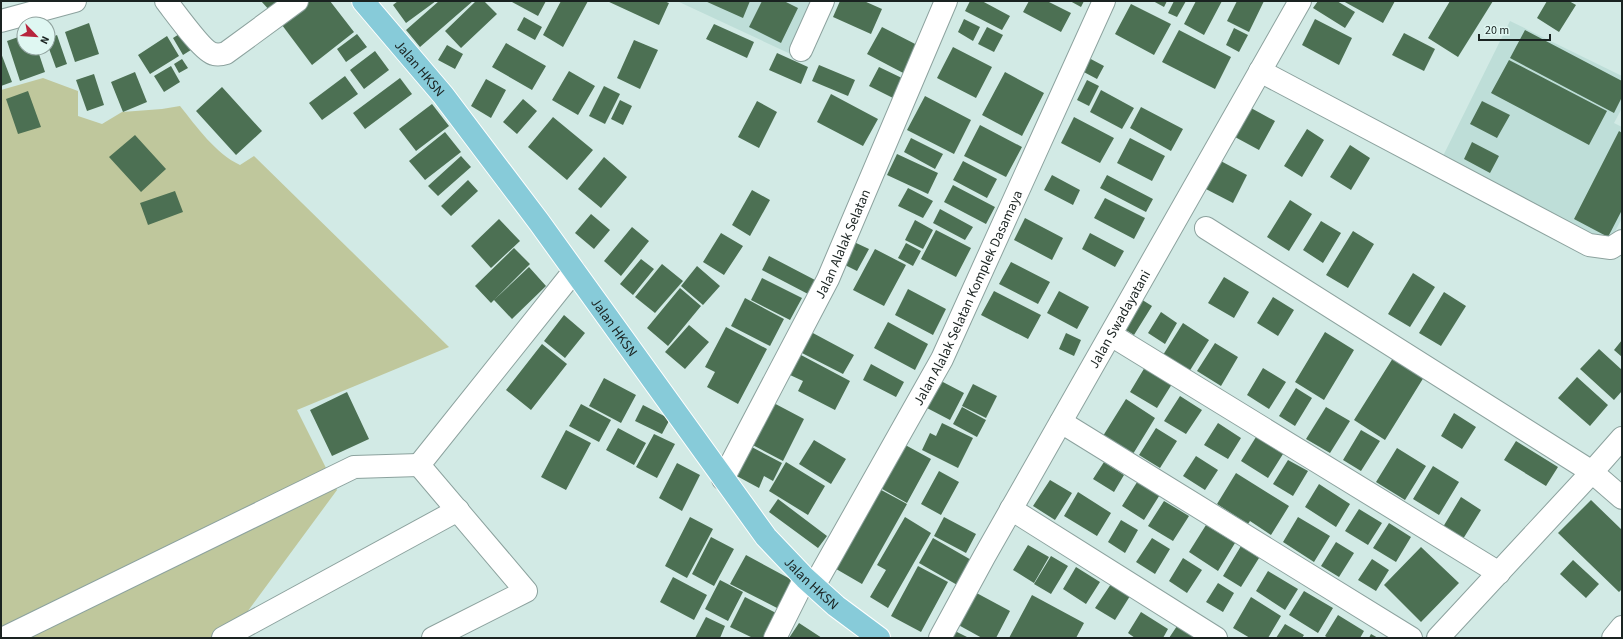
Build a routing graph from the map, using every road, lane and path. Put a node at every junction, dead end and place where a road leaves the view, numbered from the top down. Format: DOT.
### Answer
graph roads {
  1 [pos="74,1"];
  2 [pos="166,1"];
  3 [pos="297,1"];
  4 [pos="364,1"];
  5 [pos="823,1"];
  6 [pos="946,1"];
  7 [pos="1104,1"];
  8 [pos="1300,1"];
  9 [pos="1,21"];
  10 [pos="801,50"];
  11 [pos="1260,71"];
  12 [pos="1206,228"];
  13 [pos="1622,241"];
  14 [pos="574,271"];
  15 [pos="1111,335"];
  16 [pos="1061,422"];
  17 [pos="1622,438"];
  18 [pos="419,465"];
  19 [pos="1592,472"];
  20 [pos="723,479"];
  21 [pos="1622,498"];
  22 [pos="1011,509"];
  23 [pos="458,510"];
  24 [pos="1499,573"];
  25 [pos="810,582"];
  26 [pos="1622,627"];
  27 [pos="4,638"];
  28 [pos="223,638"];
  29 [pos="433,638"];
  30 [pos="775,638"];
  31 [pos="880,638"];
  32 [pos="940,638"];
  33 [pos="1216,638"];
  34 [pos="1411,638"];
  35 [pos="1438,638"];
  36 [pos="1613,638"];
  1 -- 9 [label="street"];
  2 -- 3 [label="street"];
  4 -- 14 [label="main road, Jalan HKSN"];
  5 -- 10 [label="street"];
  6 -- 20 [label="street, Jalan Alalak Selatan"];
  7 -- 25 [label="street, Jalan Alalak Selatan Komplek Dasamaya"];
  8 -- 11 [label="street, Jalan Swadayatani"];
  11 -- 13 [label="street"];
  11 -- 15 [label="street, Jalan Swadayatani"];
  12 -- 19 [label="street"];
  14 -- 18 [label="street"];
  14 -- 20 [label="main road, Jalan HKSN"];
  15 -- 16 [label="street, Jalan Swadayatani"];
  15 -- 24 [label="street"];
  16 -- 22 [label="street, Jalan Swadayatani"];
  16 -- 34 [label="street"];
  17 -- 19 [label="street"];
  18 -- 23 [label="street"];
  18 -- 27 [label="street"];
  19 -- 21 [label="street"];
  19 -- 24 [label="street"];
  20 -- 25 [label="main road, Jalan HKSN"];
  22 -- 32 [label="street, Jalan Swadayatani"];
  22 -- 33 [label="street"];
  23 -- 28 [label="street"];
  23 -- 29 [label="street"];
  24 -- 35 [label="street"];
  25 -- 30 [label="street, Jalan Alalak Selatan Komplek Dasamaya"];
  25 -- 31 [label="main road, Jalan HKSN"];
  26 -- 36 [label="street"];
}
